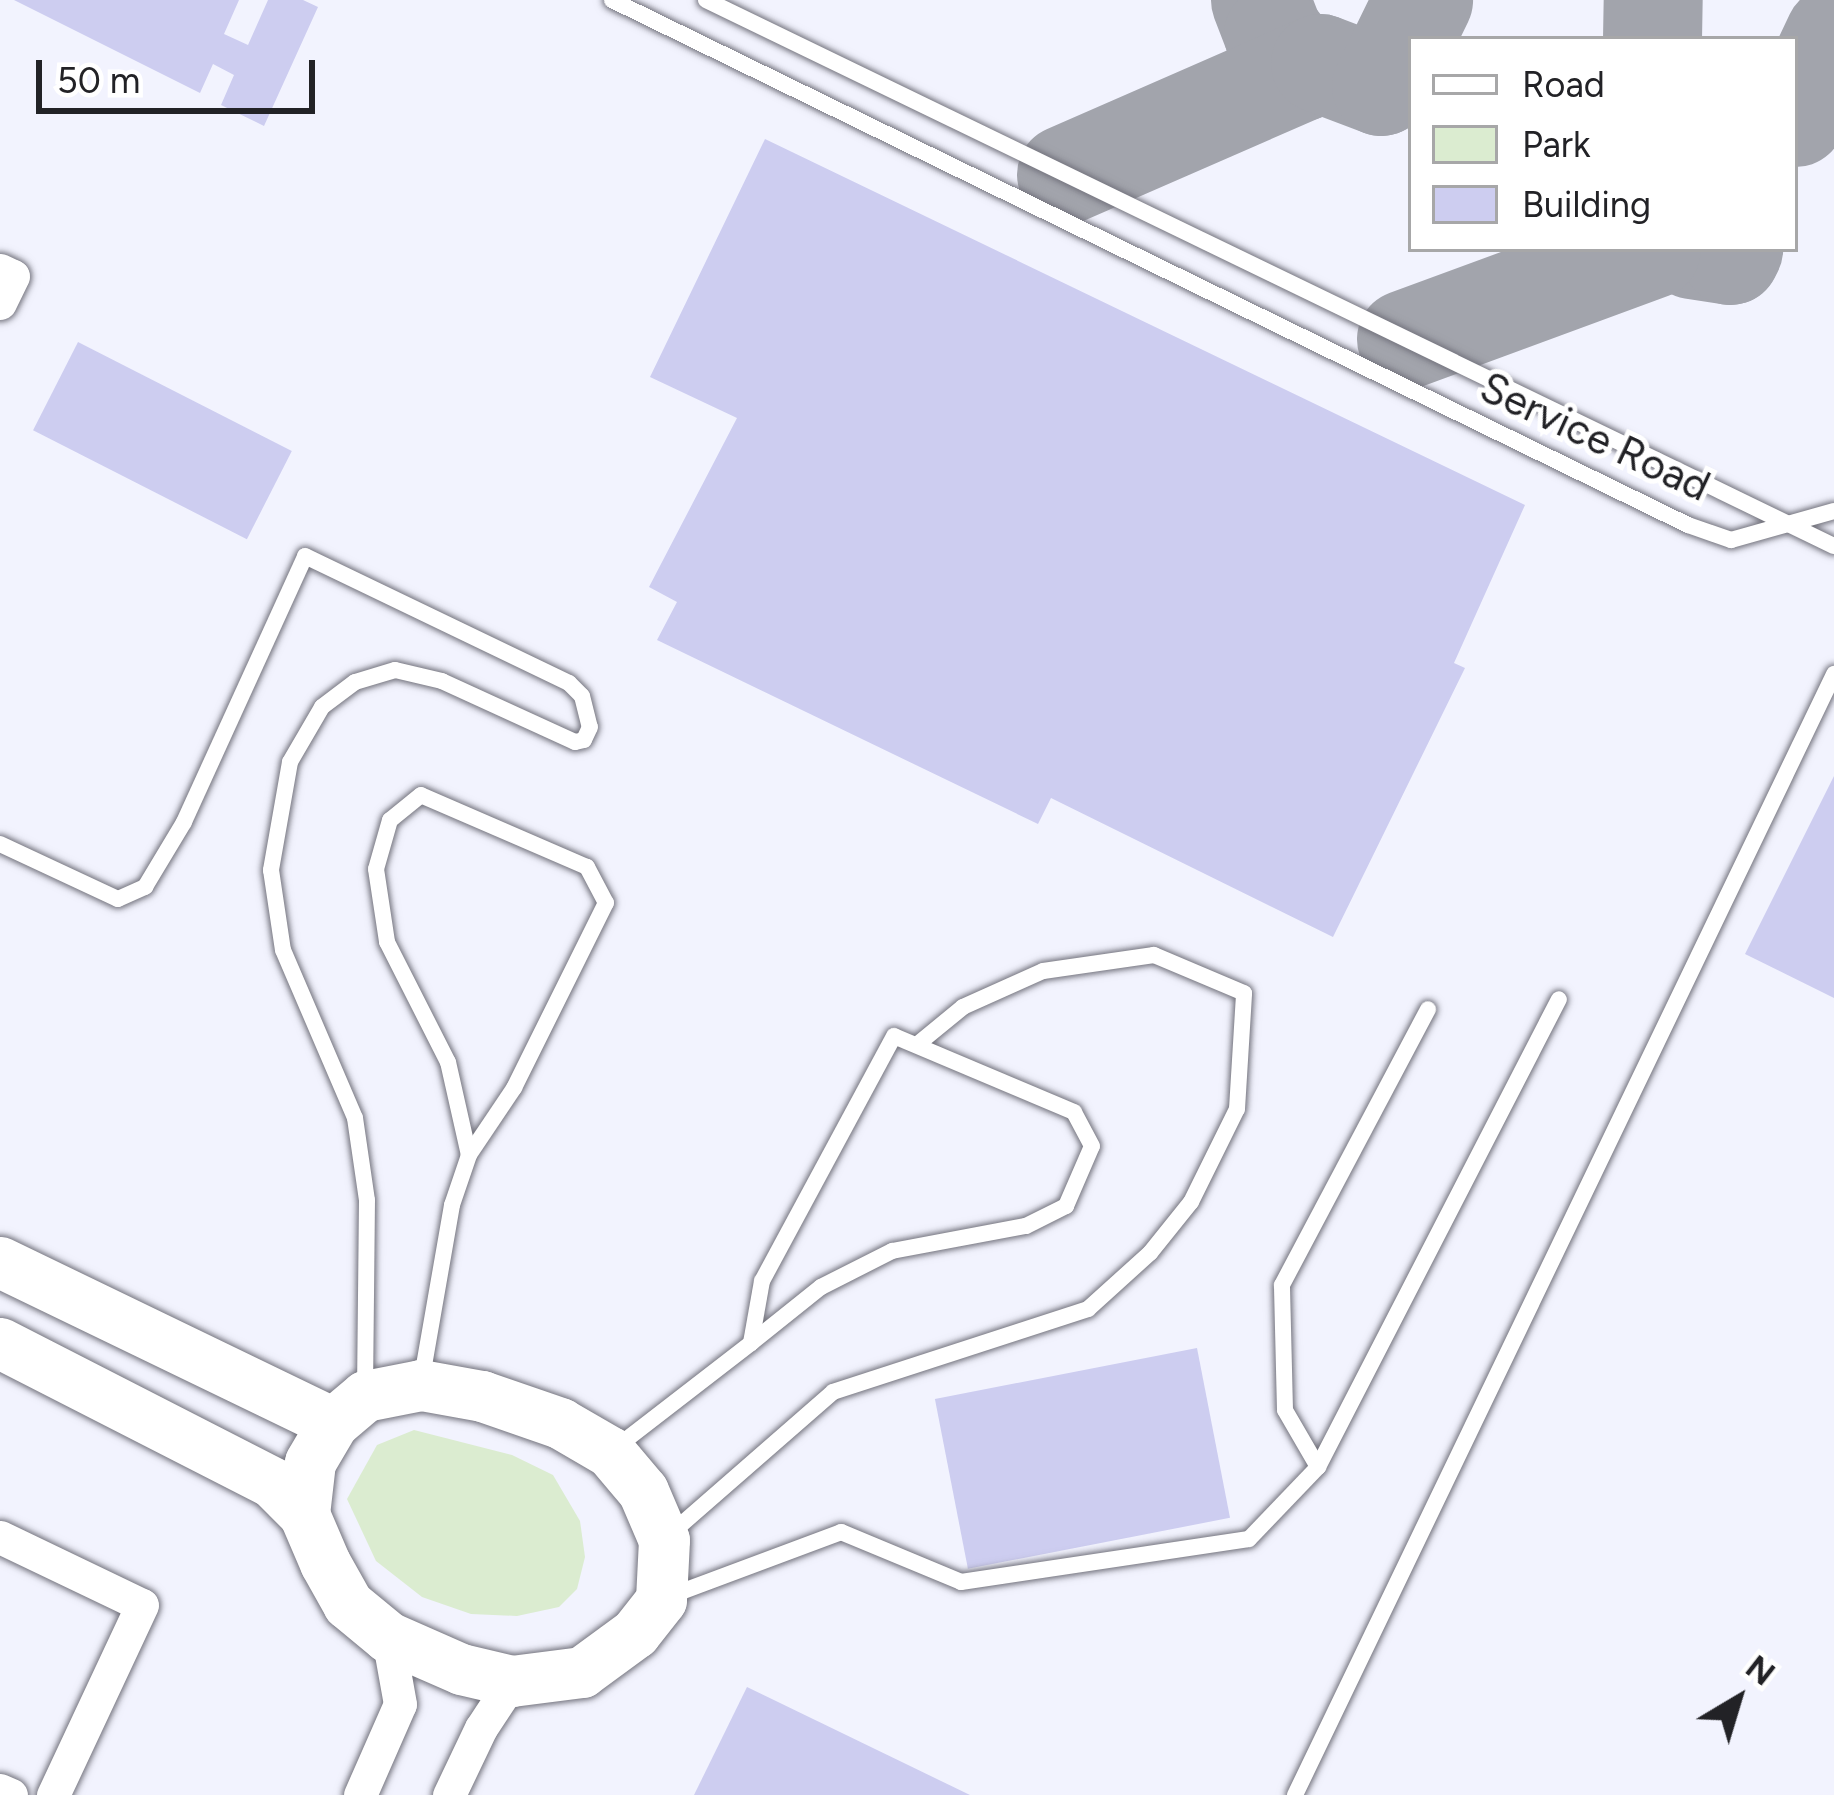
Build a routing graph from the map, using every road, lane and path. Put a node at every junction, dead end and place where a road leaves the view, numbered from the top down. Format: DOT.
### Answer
graph roads {
  1 [pos="613,0"];
  2 [pos="706,0"];
  3 [pos="0,270"];
  4 [pos="0,303"];
  5 [pos="1834,511"];
  6 [pos="1791,526"];
  7 [pos="1834,546"];
  8 [pos="1834,674"];
  9 [pos="0,844"];
  10 [pos="1559,999"];
  11 [pos="1428,1009"];
  12 [pos="919,1043"];
  13 [pos="469,1156"];
  14 [pos="0,1262"];
  15 [pos="0,1343"];
  16 [pos="752,1343"];
  17 [pos="421,1384"];
  18 [pos="349,1409"];
  19 [pos="610,1453"];
  20 [pos="1318,1467"];
  21 [pos="304,1514"];
  22 [pos="0,1537"];
  23 [pos="664,1540"];
  24 [pos="661,1600"];
  25 [pos="388,1637"];
  26 [pos="512,1682"];
  27 [pos="0,1790"];
  28 [pos="11,1795"];
  29 [pos="52,1795"];
  30 [pos="360,1795"];
  31 [pos="449,1795"];
  32 [pos="1295,1795"];
  1 -- 6 [label="lane, Service Road"];
  2 -- 6 [label="lane, Service Road"];
  3 -- 4 [label="street"];
  5 -- 6 [label="lane"];
  6 -- 7 [label="lane"];
  8 -- 32 [label="lane"];
  9 -- 18 [label="lane"];
  10 -- 20 [label="lane"];
  11 -- 20 [label="lane"];
  12 -- 16 [label="lane"];
  12 -- 16 [label="lane"];
  12 -- 23 [label="lane"];
  13 -- 13 [label="lane"];
  13 -- 17 [label="lane"];
  14 -- 18 [label="main road"];
  15 -- 21 [label="main road"];
  16 -- 19 [label="lane"];
  17 -- 18 [label="main road"];
  17 -- 19 [label="main road"];
  18 -- 21 [label="main road"];
  19 -- 23 [label="main road"];
  20 -- 24 [label="lane"];
  21 -- 25 [label="main road"];
  22 -- 29 [label="street"];
  23 -- 24 [label="main road"];
  24 -- 26 [label="main road"];
  25 -- 26 [label="main road"];
  25 -- 30 [label="street"];
  26 -- 31 [label="street"];
  27 -- 28 [label="street"];
}
